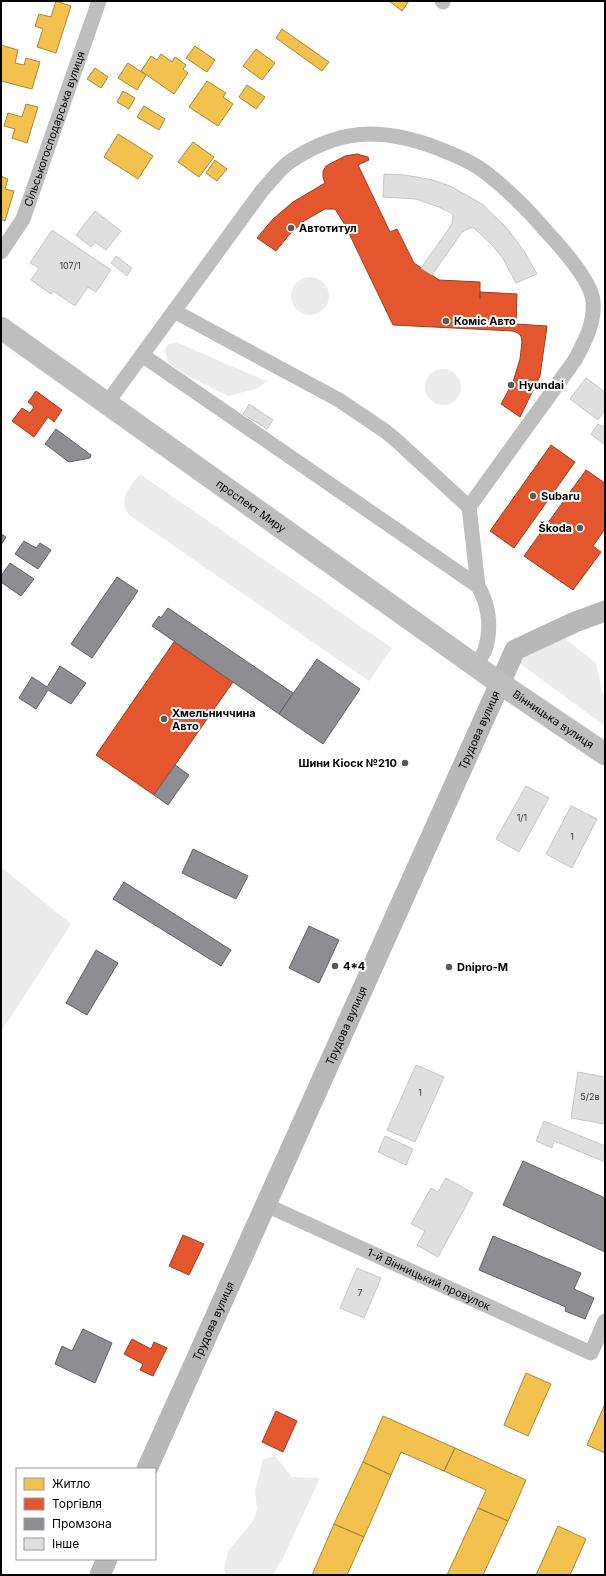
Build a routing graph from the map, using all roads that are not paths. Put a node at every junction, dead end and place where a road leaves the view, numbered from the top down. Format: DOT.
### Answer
graph roads {
  1 [pos="99,1"];
  2 [pos="1,252"];
  3 [pos="174,311"];
  4 [pos="1,328"];
  5 [pos="142,355"];
  6 [pos="107,403"];
  7 [pos="469,507"];
  8 [pos="481,591"];
  9 [pos="605,611"];
  10 [pos="475,666"];
  11 [pos="501,684"];
  12 [pos="605,754"];
  13 [pos="266,1205"];
  14 [pos="605,1321"];
  15 [pos="147,1468"];
  16 [pos="107,1560"];
  17 [pos="100,1575"];
  1 -- 2 [label="street, Сільськогосподарська вулиця"];
  3 -- 5 [label="street"];
  3 -- 7 [label="street"];
  3 -- 7 [label="street"];
  4 -- 6 [label="main road, проспект Миру"];
  5 -- 6 [label="street"];
  5 -- 8 [label="street"];
  6 -- 10 [label="main road, проспект Миру"];
  7 -- 8 [label="street"];
  8 -- 10 [label="street"];
  9 -- 11 [label="main road, Трудова вулиця"];
  10 -- 11 [label="main road, проспект Миру"];
  11 -- 12 [label="main road, Вінницька вулиця"];
  11 -- 13 [label="main road, Трудова вулиця"];
  13 -- 14 [label="street, 1-й Вінницький провулок"];
  13 -- 15 [label="main road, Трудова вулиця"];
  16 -- 17 [label="main road"];
}
